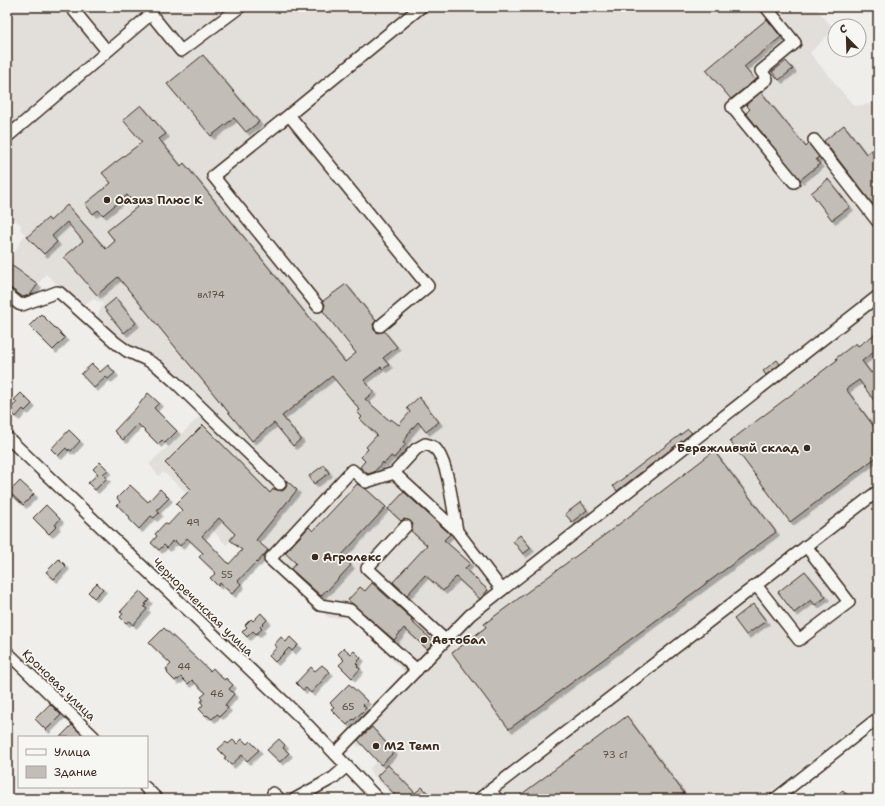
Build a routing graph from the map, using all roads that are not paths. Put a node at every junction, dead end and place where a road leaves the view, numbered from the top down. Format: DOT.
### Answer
graph roads {
  1 [pos="71,7"];
  2 [pos="240,7"];
  3 [pos="421,7"];
  4 [pos="766,7"];
  5 [pos="151,10"];
  6 [pos="107,52"];
  7 [pos="289,114"];
  8 [pos="7,137"];
  9 [pos="814,140"];
  10 [pos="794,182"];
  11 [pos="878,222"];
  12 [pos="7,294"];
  13 [pos="878,296"];
  14 [pos="318,306"];
  15 [pos="380,326"];
  16 [pos="7,437"];
  17 [pos="394,473"];
  18 [pos="280,484"];
  19 [pos="878,491"];
  20 [pos="406,526"];
  21 [pos="457,531"];
  22 [pos="806,546"];
  23 [pos="756,585"];
  24 [pos="502,590"];
  25 [pos="445,640"];
  26 [pos="7,652"];
  27 [pos="416,670"];
  28 [pos="878,718"];
  29 [pos="93,736"];
  30 [pos="335,754"];
  31 [pos="347,766"];
  32 [pos="146,788"];
  33 [pos="490,790"];
  34 [pos="286,796"];
  35 [pos="157,799"];
  36 [pos="378,799"];
  37 [pos="479,799"];
  38 [pos="497,799"];
  39 [pos="775,799"];
  1 -- 6 [label="street"];
  2 -- 5 [label="street"];
  3 -- 7 [label="street"];
  4 -- 10 [label="street"];
  5 -- 6 [label="street"];
  6 -- 8 [label="street"];
  7 -- 14 [label="street"];
  7 -- 15 [label="street"];
  9 -- 11 [label="street"];
  12 -- 18 [label="street"];
  13 -- 24 [label="street"];
  16 -- 30 [label="street, Чернореченская улица"];
  17 -- 21 [label="street"];
  17 -- 21 [label="street"];
  17 -- 27 [label="street"];
  19 -- 22 [label="street"];
  20 -- 25 [label="street"];
  21 -- 24 [label="street"];
  22 -- 23 [label="street"];
  22 -- 23 [label="street"];
  23 -- 33 [label="street"];
  24 -- 25 [label="street"];
  25 -- 27 [label="street"];
  26 -- 29 [label="street, Кроновая улица"];
  27 -- 30 [label="street"];
  28 -- 39 [label="street"];
  30 -- 31 [label="street, Чернореченская улица"];
  31 -- 34 [label="street"];
  31 -- 36 [label="street, Чернореченская улица"];
  32 -- 35 [label="street"];
  33 -- 37 [label="street"];
  33 -- 38 [label="street"];
}
